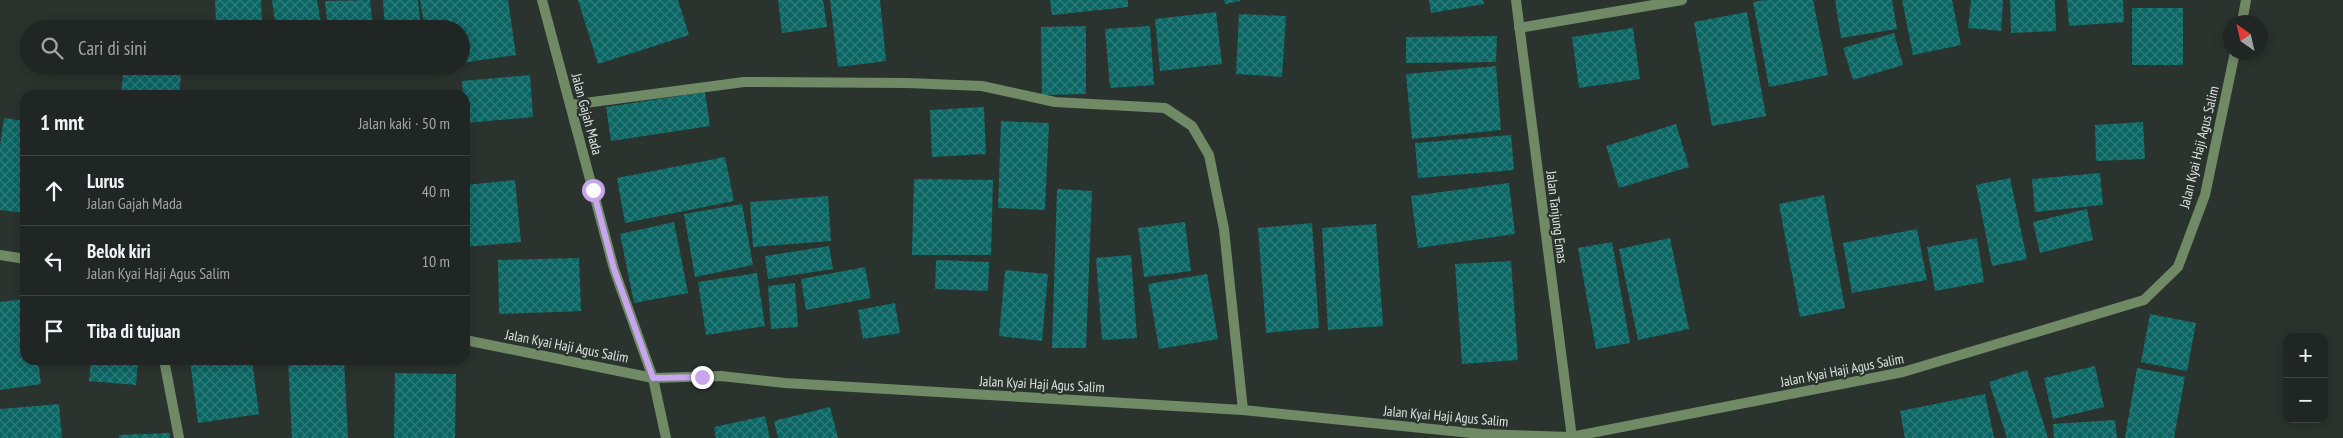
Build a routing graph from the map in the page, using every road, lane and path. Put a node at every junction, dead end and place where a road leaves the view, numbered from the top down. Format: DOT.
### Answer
graph roads {
  1 [pos="542,0"];
  2 [pos="1516,0"];
  3 [pos="1682,0"];
  4 [pos="2246,0"];
  5 [pos="2243,15"];
  6 [pos="1519,28"];
  7 [pos="2233,60"];
  8 [pos="570,106"];
  9 [pos="0,255"];
  10 [pos="20,259"];
  11 [pos="470,341"];
  12 [pos="165,365"];
  13 [pos="653,378"];
  14 [pos="1243,410"];
  15 [pos="1571,437"];
  16 [pos="179,438"];
  17 [pos="666,438"];
  1 -- 8 [label="street, Jalan Gajah Mada"];
  2 -- 6 [label="street, Jalan Tanjung Emas"];
  3 -- 6 [label="street"];
  4 -- 5 [label="street"];
  6 -- 15 [label="street, Jalan Tanjung Emas"];
  7 -- 15 [label="street, Jalan Kyai Haji Agus Salim"];
  8 -- 13 [label="street, Jalan Gajah Mada"];
  8 -- 14 [label="street"];
  9 -- 10 [label="street"];
  11 -- 13 [label="street, Jalan Kyai Haji Agus Salim"];
  12 -- 16 [label="street"];
  13 -- 14 [label="street, Jalan Kyai Haji Agus Salim"];
  13 -- 17 [label="street, Jalan Gajah Mada"];
  14 -- 15 [label="street, Jalan Kyai Haji Agus Salim"];
}
